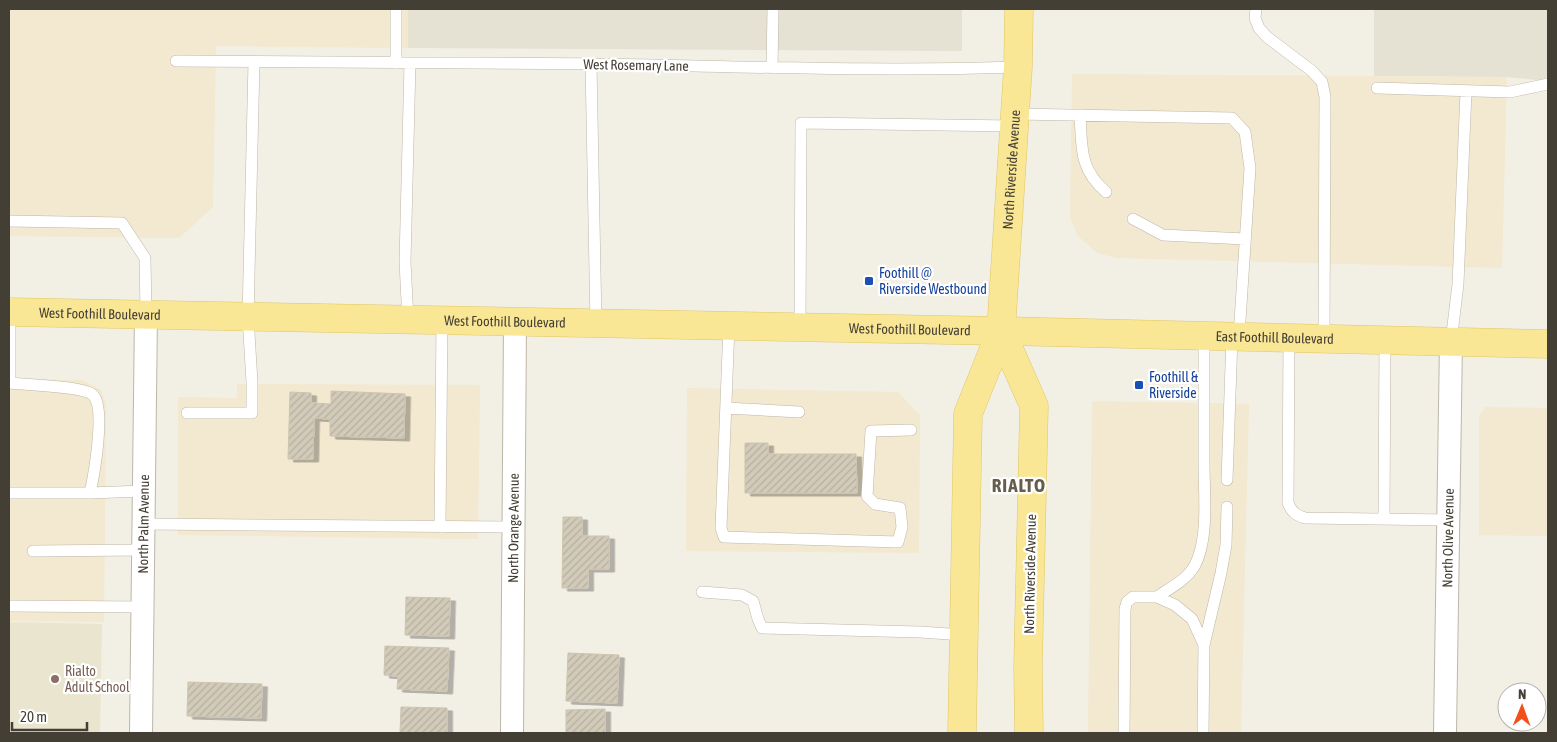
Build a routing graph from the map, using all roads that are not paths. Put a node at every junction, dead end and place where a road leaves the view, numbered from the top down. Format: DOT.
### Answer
graph roads {
  1 [pos="396,9"];
  2 [pos="773,9"];
  3 [pos="1019,9"];
  4 [pos="1256,9"];
  5 [pos="176,61"];
  6 [pos="254,62"];
  7 [pos="396,63"];
  8 [pos="410,63"];
  9 [pos="591,64"];
  10 [pos="1018,67"];
  11 [pos="772,68"];
  12 [pos="1548,84"];
  13 [pos="1377,88"];
  14 [pos="1466,91"];
  15 [pos="1080,115"];
  16 [pos="1015,120"];
  17 [pos="1106,192"];
  18 [pos="1133,219"];
  19 [pos="9,221"];
  20 [pos="1245,239"];
  21 [pos="9,312"];
  22 [pos="146,314"];
  23 [pos="248,316"];
  24 [pos="408,320"];
  25 [pos="442,321"];
  26 [pos="515,323"];
  27 [pos="596,324"];
  28 [pos="729,326"];
  29 [pos="800,328"];
  30 [pos="1001,331"];
  31 [pos="1204,336"];
  32 [pos="1236,337"];
  33 [pos="1289,338"];
  34 [pos="1324,339"];
  35 [pos="1385,341"];
  36 [pos="1451,342"];
  37 [pos="1548,344"];
  38 [pos="10,383"];
  39 [pos="726,408"];
  40 [pos="799,412"];
  41 [pos="187,413"];
  42 [pos="911,430"];
  43 [pos="1228,480"];
  44 [pos="144,491"];
  45 [pos="9,493"];
  46 [pos="90,493"];
  47 [pos="1227,507"];
  48 [pos="1384,518"];
  49 [pos="1449,520"];
  50 [pos="143,524"];
  51 [pos="440,527"];
  52 [pos="515,527"];
  53 [pos="143,550"];
  54 [pos="33,551"];
  55 [pos="702,592"];
  56 [pos="1157,597"];
  57 [pos="9,606"];
  58 [pos="142,607"];
  59 [pos="964,635"];
  60 [pos="1204,645"];
  61 [pos="141,733"];
  62 [pos="512,733"];
  63 [pos="962,733"];
  64 [pos="1029,733"];
  65 [pos="1124,733"];
  66 [pos="1203,733"];
  67 [pos="1445,733"];
  1 -- 7 [label="lane"];
  2 -- 11 [label="lane"];
  3 -- 10 [label="main road, North Riverside Avenue"];
  4 -- 34 [label="lane"];
  5 -- 6 [label="lane, West Rosemary Lane"];
  6 -- 7 [label="lane, West Rosemary Lane"];
  6 -- 23 [label="lane"];
  7 -- 8 [label="lane, West Rosemary Lane"];
  8 -- 9 [label="lane, West Rosemary Lane"];
  8 -- 24 [label="lane"];
  9 -- 11 [label="lane, West Rosemary Lane"];
  9 -- 27 [label="lane"];
  10 -- 11 [label="lane, West Rosemary Lane"];
  10 -- 16 [label="main road, North Riverside Avenue"];
  12 -- 14 [label="lane"];
  13 -- 14 [label="lane"];
  14 -- 36 [label="lane"];
  15 -- 16 [label="lane"];
  15 -- 17 [label="lane"];
  15 -- 20 [label="lane"];
  16 -- 29 [label="lane"];
  16 -- 30 [label="main road, North Riverside Avenue"];
  18 -- 20 [label="lane"];
  19 -- 22 [label="lane"];
  20 -- 32 [label="lane"];
  21 -- 22 [label="main road, West Foothill Boulevard"];
  21 -- 38 [label="lane"];
  22 -- 23 [label="main road, West Foothill Boulevard"];
  22 -- 44 [label="street, North Palm Avenue"];
  23 -- 24 [label="main road, West Foothill Boulevard"];
  23 -- 41 [label="lane"];
  24 -- 25 [label="main road, West Foothill Boulevard"];
  25 -- 26 [label="main road, West Foothill Boulevard"];
  25 -- 51 [label="lane"];
  26 -- 27 [label="main road, West Foothill Boulevard"];
  26 -- 52 [label="street, North Orange Avenue"];
  27 -- 28 [label="main road, West Foothill Boulevard"];
  28 -- 29 [label="main road, West Foothill Boulevard"];
  28 -- 39 [label="lane"];
  29 -- 30 [label="main road, West Foothill Boulevard"];
  30 -- 31 [label="main road, East Foothill Boulevard"];
  30 -- 59 [label="main road, North Riverside Avenue"];
  30 -- 64 [label="main road, North Riverside Avenue"];
  31 -- 32 [label="main road, East Foothill Boulevard"];
  31 -- 56 [label="lane"];
  32 -- 33 [label="main road, East Foothill Boulevard"];
  32 -- 43 [label="lane"];
  33 -- 34 [label="main road, East Foothill Boulevard"];
  33 -- 48 [label="lane"];
  34 -- 35 [label="main road, East Foothill Boulevard"];
  35 -- 36 [label="main road, East Foothill Boulevard"];
  35 -- 48 [label="lane"];
  36 -- 37 [label="main road, East Foothill Boulevard"];
  36 -- 49 [label="street, North Olive Avenue"];
  38 -- 46 [label="lane"];
  39 -- 40 [label="lane"];
  39 -- 42 [label="lane"];
  44 -- 46 [label="lane"];
  44 -- 50 [label="street, North Palm Avenue"];
  45 -- 46 [label="lane"];
  47 -- 60 [label="lane"];
  48 -- 49 [label="lane"];
  49 -- 67 [label="street, North Olive Avenue"];
  50 -- 51 [label="lane"];
  50 -- 53 [label="street, North Palm Avenue"];
  51 -- 52 [label="lane"];
  52 -- 62 [label="street, North Orange Avenue"];
  53 -- 54 [label="lane"];
  53 -- 58 [label="street, North Palm Avenue"];
  55 -- 59 [label="lane"];
  56 -- 60 [label="lane"];
  56 -- 65 [label="lane"];
  57 -- 58 [label="lane"];
  58 -- 61 [label="street, North Palm Avenue"];
  59 -- 63 [label="main road, North Riverside Avenue"];
  60 -- 66 [label="lane"];
}
